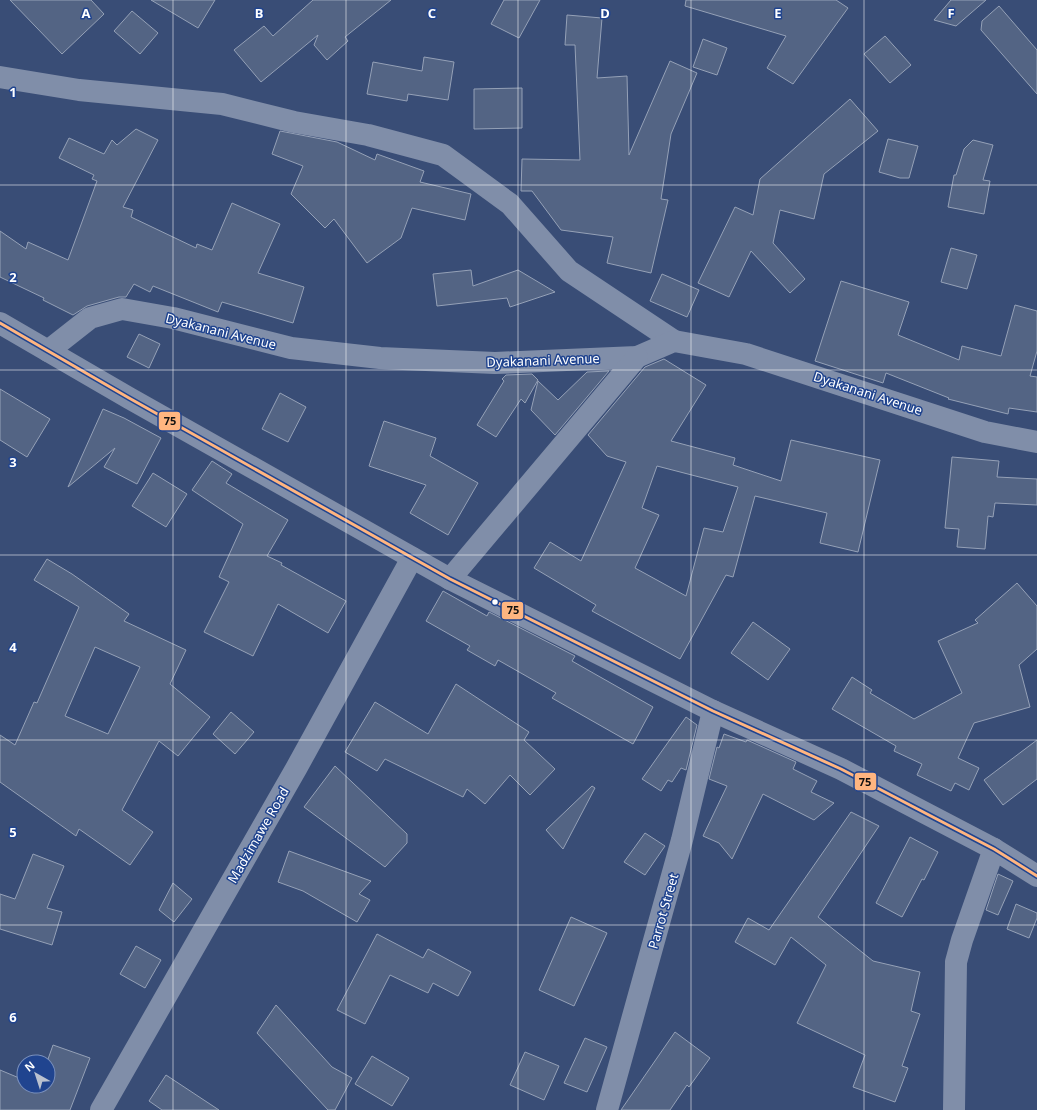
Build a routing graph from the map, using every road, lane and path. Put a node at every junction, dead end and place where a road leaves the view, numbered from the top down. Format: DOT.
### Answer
graph roads {
  1 [pos="0,77"];
  2 [pos="0,323"];
  3 [pos="674,341"];
  4 [pos="48,351"];
  5 [pos="636,357"];
  6 [pos="1037,442"];
  7 [pos="412,558"];
  8 [pos="450,580"];
  9 [pos="713,711"];
  10 [pos="994,849"];
  11 [pos="1037,876"];
  12 [pos="101,1110"];
  13 [pos="607,1110"];
  14 [pos="954,1110"];
  1 -- 3 [label="street"];
  2 -- 4 [label="street"];
  3 -- 5 [label="street, Dyakanani Avenue"];
  3 -- 6 [label="street, Dyakanani Avenue"];
  4 -- 5 [label="street, Dyakanani Avenue"];
  4 -- 7 [label="street"];
  5 -- 8 [label="street"];
  7 -- 8 [label="street"];
  7 -- 12 [label="street, Madzimawe Road"];
  8 -- 9 [label="street"];
  9 -- 10 [label="street"];
  9 -- 13 [label="street, Parrot Street"];
  10 -- 11 [label="street"];
  10 -- 14 [label="street"];
}
